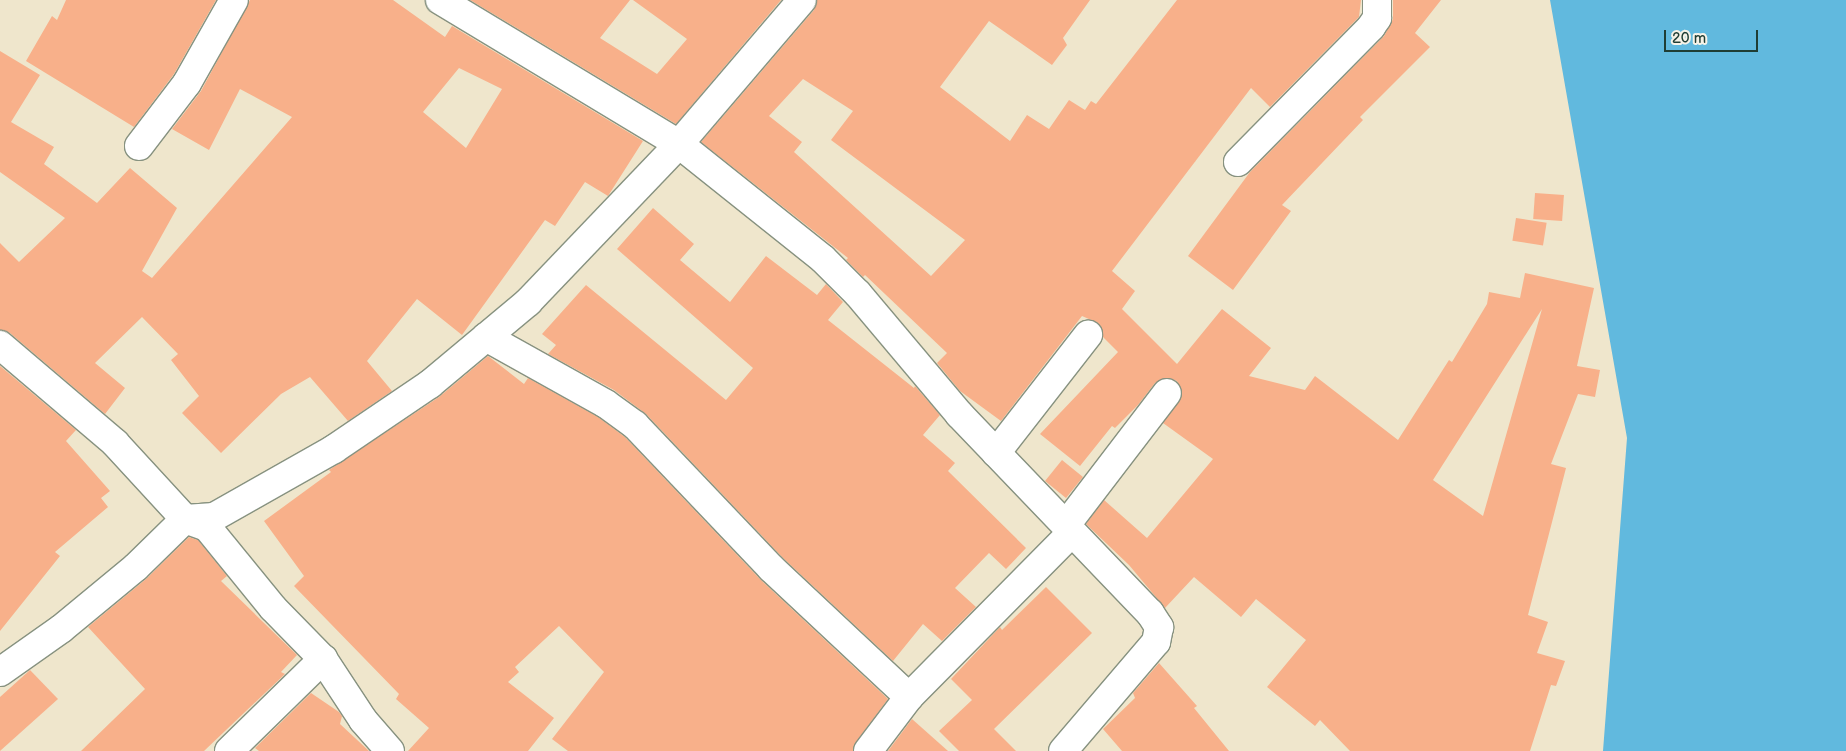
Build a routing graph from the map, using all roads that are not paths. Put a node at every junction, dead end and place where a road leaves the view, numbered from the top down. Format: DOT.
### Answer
graph roads {
  1 [pos="234,0"];
  2 [pos="440,0"];
  3 [pos="802,0"];
  4 [pos="1378,0"];
  5 [pos="679,144"];
  6 [pos="139,146"];
  7 [pos="1238,162"];
  8 [pos="1088,334"];
  9 [pos="486,337"];
  10 [pos="0,345"];
  11 [pos="1167,393"];
  12 [pos="996,453"];
  13 [pos="185,519"];
  14 [pos="1069,528"];
  15 [pos="323,659"];
  16 [pos="0,672"];
  17 [pos="909,697"];
  18 [pos="229,751"];
  19 [pos="390,751"];
  20 [pos="868,751"];
  21 [pos="1063,751"];
  1 -- 6 [label="street"];
  2 -- 5 [label="street"];
  3 -- 5 [label="street"];
  4 -- 7 [label="street"];
  5 -- 9 [label="street"];
  5 -- 12 [label="street"];
  8 -- 12 [label="street"];
  9 -- 13 [label="street"];
  9 -- 17 [label="street"];
  10 -- 13 [label="street"];
  11 -- 14 [label="street"];
  12 -- 14 [label="street"];
  13 -- 15 [label="street"];
  13 -- 16 [label="street"];
  14 -- 17 [label="street"];
  14 -- 21 [label="street"];
  15 -- 18 [label="street"];
  15 -- 19 [label="street"];
  17 -- 20 [label="street"];
}
